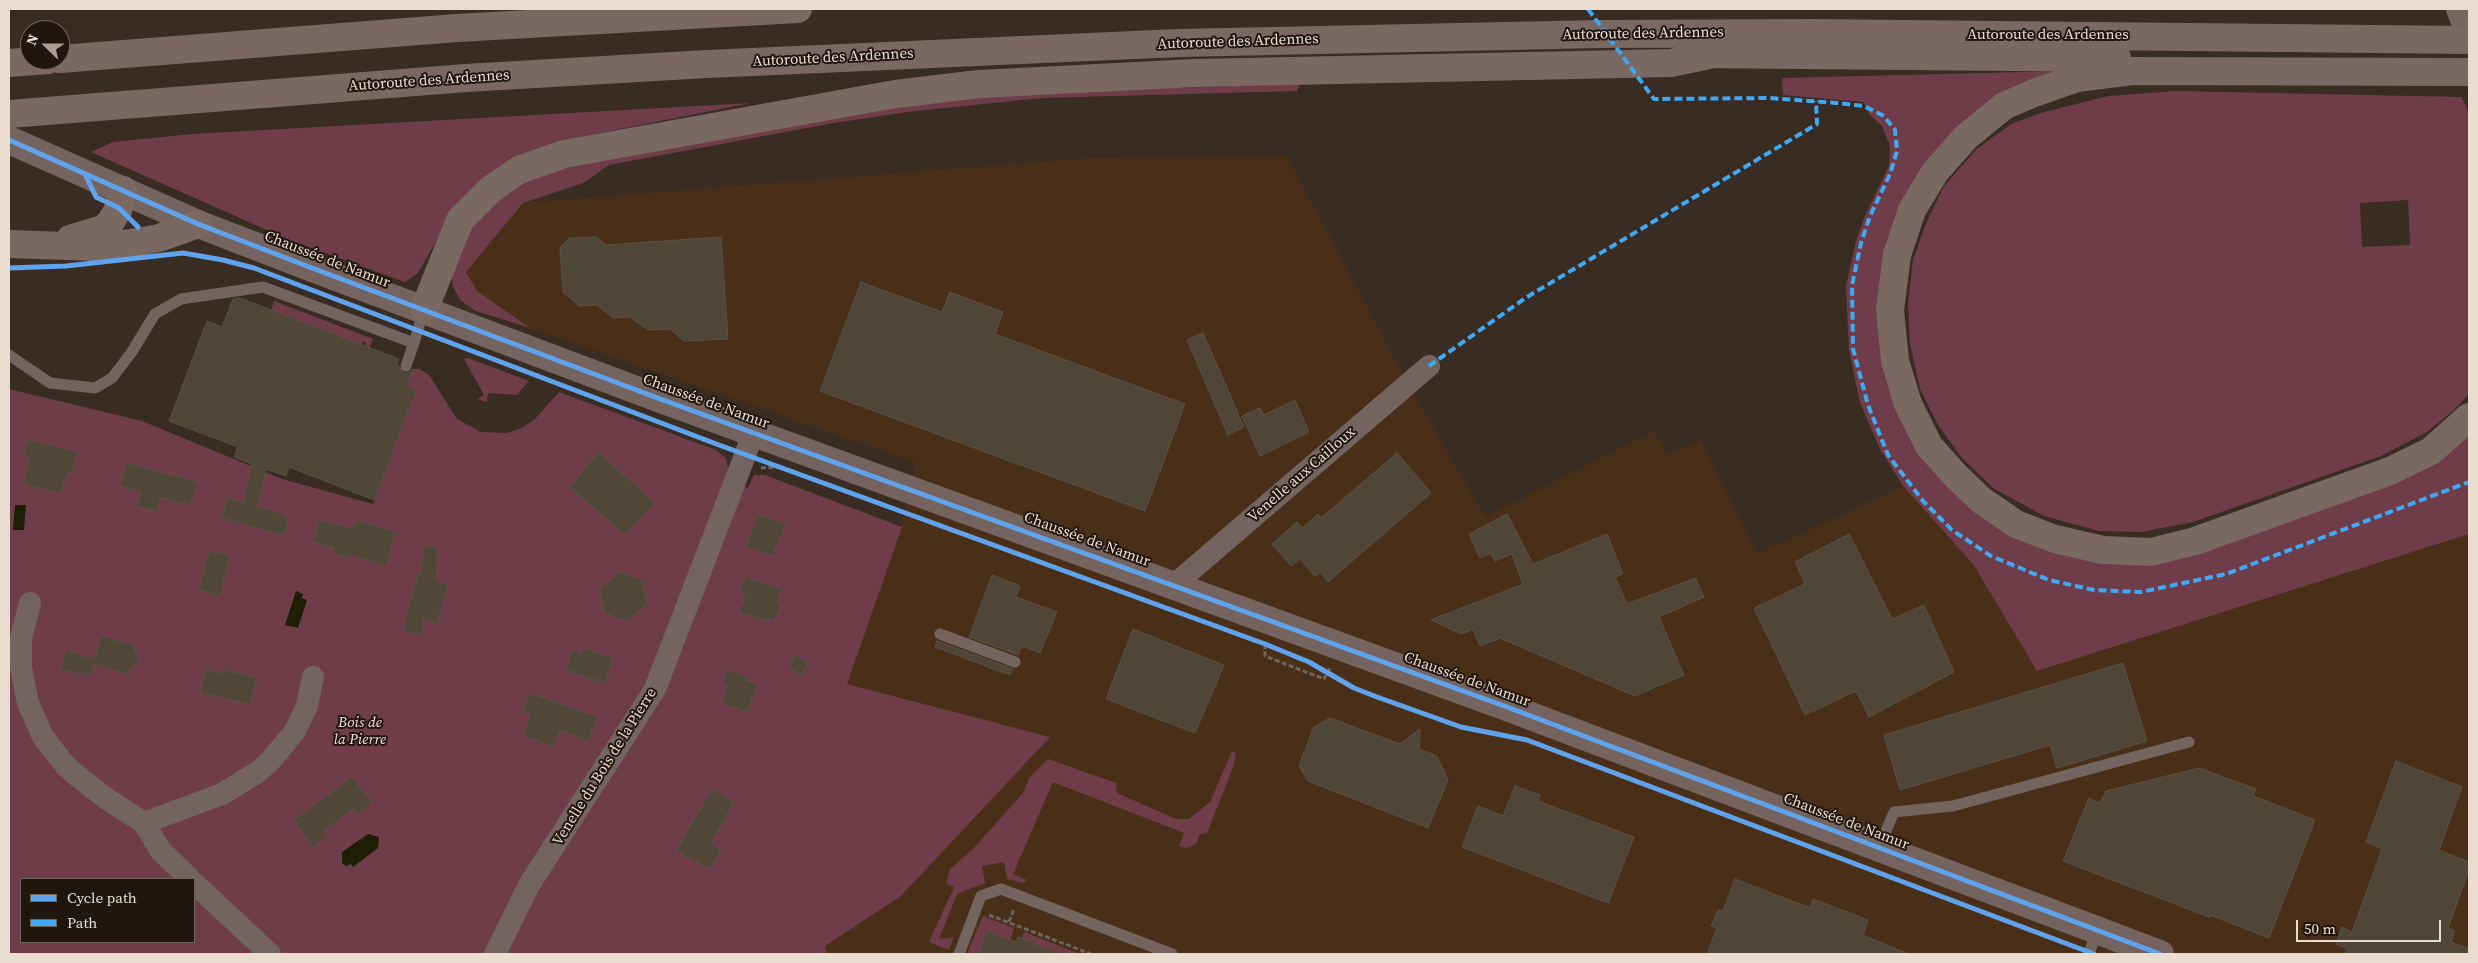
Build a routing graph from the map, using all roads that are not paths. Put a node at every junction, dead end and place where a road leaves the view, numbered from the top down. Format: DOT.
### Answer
graph roads {
  1 [pos="798,9"];
  2 [pos="2460,9"];
  3 [pos="2469,32"];
  4 [pos="2469,40"];
  5 [pos="1179,43"];
  6 [pos="1714,54"];
  7 [pos="70,58"];
  8 [pos="2469,62"];
  9 [pos="2469,72"];
  10 [pos="9,114"];
  11 [pos="9,140"];
  12 [pos="133,195"];
  13 [pos="198,224"];
  14 [pos="9,244"];
  15 [pos="55,244"];
  16 [pos="424,310"];
  17 [pos="414,343"];
  18 [pos="9,355"];
  19 [pos="406,366"];
  20 [pos="1429,366"];
  21 [pos="2469,417"];
  22 [pos="749,443"];
  23 [pos="1174,585"];
  24 [pos="30,604"];
  25 [pos="940,634"];
  26 [pos="1015,662"];
  27 [pos="314,677"];
  28 [pos="2189,742"];
  29 [pos="144,822"];
  30 [pos="1879,848"];
  31 [pos="189,878"];
  32 [pos="195,884"];
  33 [pos="2093,942"];
  34 [pos="270,954"];
  35 [pos="494,954"];
  36 [pos="959,954"];
  37 [pos="1172,954"];
  38 [pos="2160,954"];
  1 -- 7 [label="highway"];
  2 -- 3 [label="highway"];
  4 -- 5 [label="highway, Autoroute des Ardennes"];
  5 -- 6 [label="highway"];
  5 -- 10 [label="highway, Autoroute des Ardennes"];
  6 -- 8 [label="highway"];
  6 -- 16 [label="highway"];
  9 -- 21 [label="highway"];
  11 -- 12 [label="main road, Chaussée de Namur"];
  12 -- 13 [label="main road, Chaussée de Namur"];
  12 -- 15 [label="highway"];
  13 -- 15 [label="highway"];
  13 -- 16 [label="main road, Chaussée de Namur"];
  14 -- 15 [label="highway"];
  16 -- 17 [label="lane"];
  16 -- 22 [label="main road, Chaussée de Namur"];
  17 -- 18 [label="lane"];
  17 -- 19 [label="lane"];
  20 -- 23 [label="street, Venelle aux Cailloux"];
  22 -- 23 [label="main road, Chaussée de Namur"];
  22 -- 35 [label="street, Venelle du Bois de la Pierre"];
  23 -- 30 [label="main road, Chaussée de Namur"];
  24 -- 29 [label="street"];
  25 -- 26 [label="lane"];
  27 -- 29 [label="street"];
  28 -- 30 [label="lane"];
  29 -- 31 [label="street"];
  30 -- 33 [label="main road, Chaussée de Namur"];
  32 -- 34 [label="street"];
  33 -- 38 [label="main road, Chaussée de Namur"];
  36 -- 37 [label="lane"];
}
